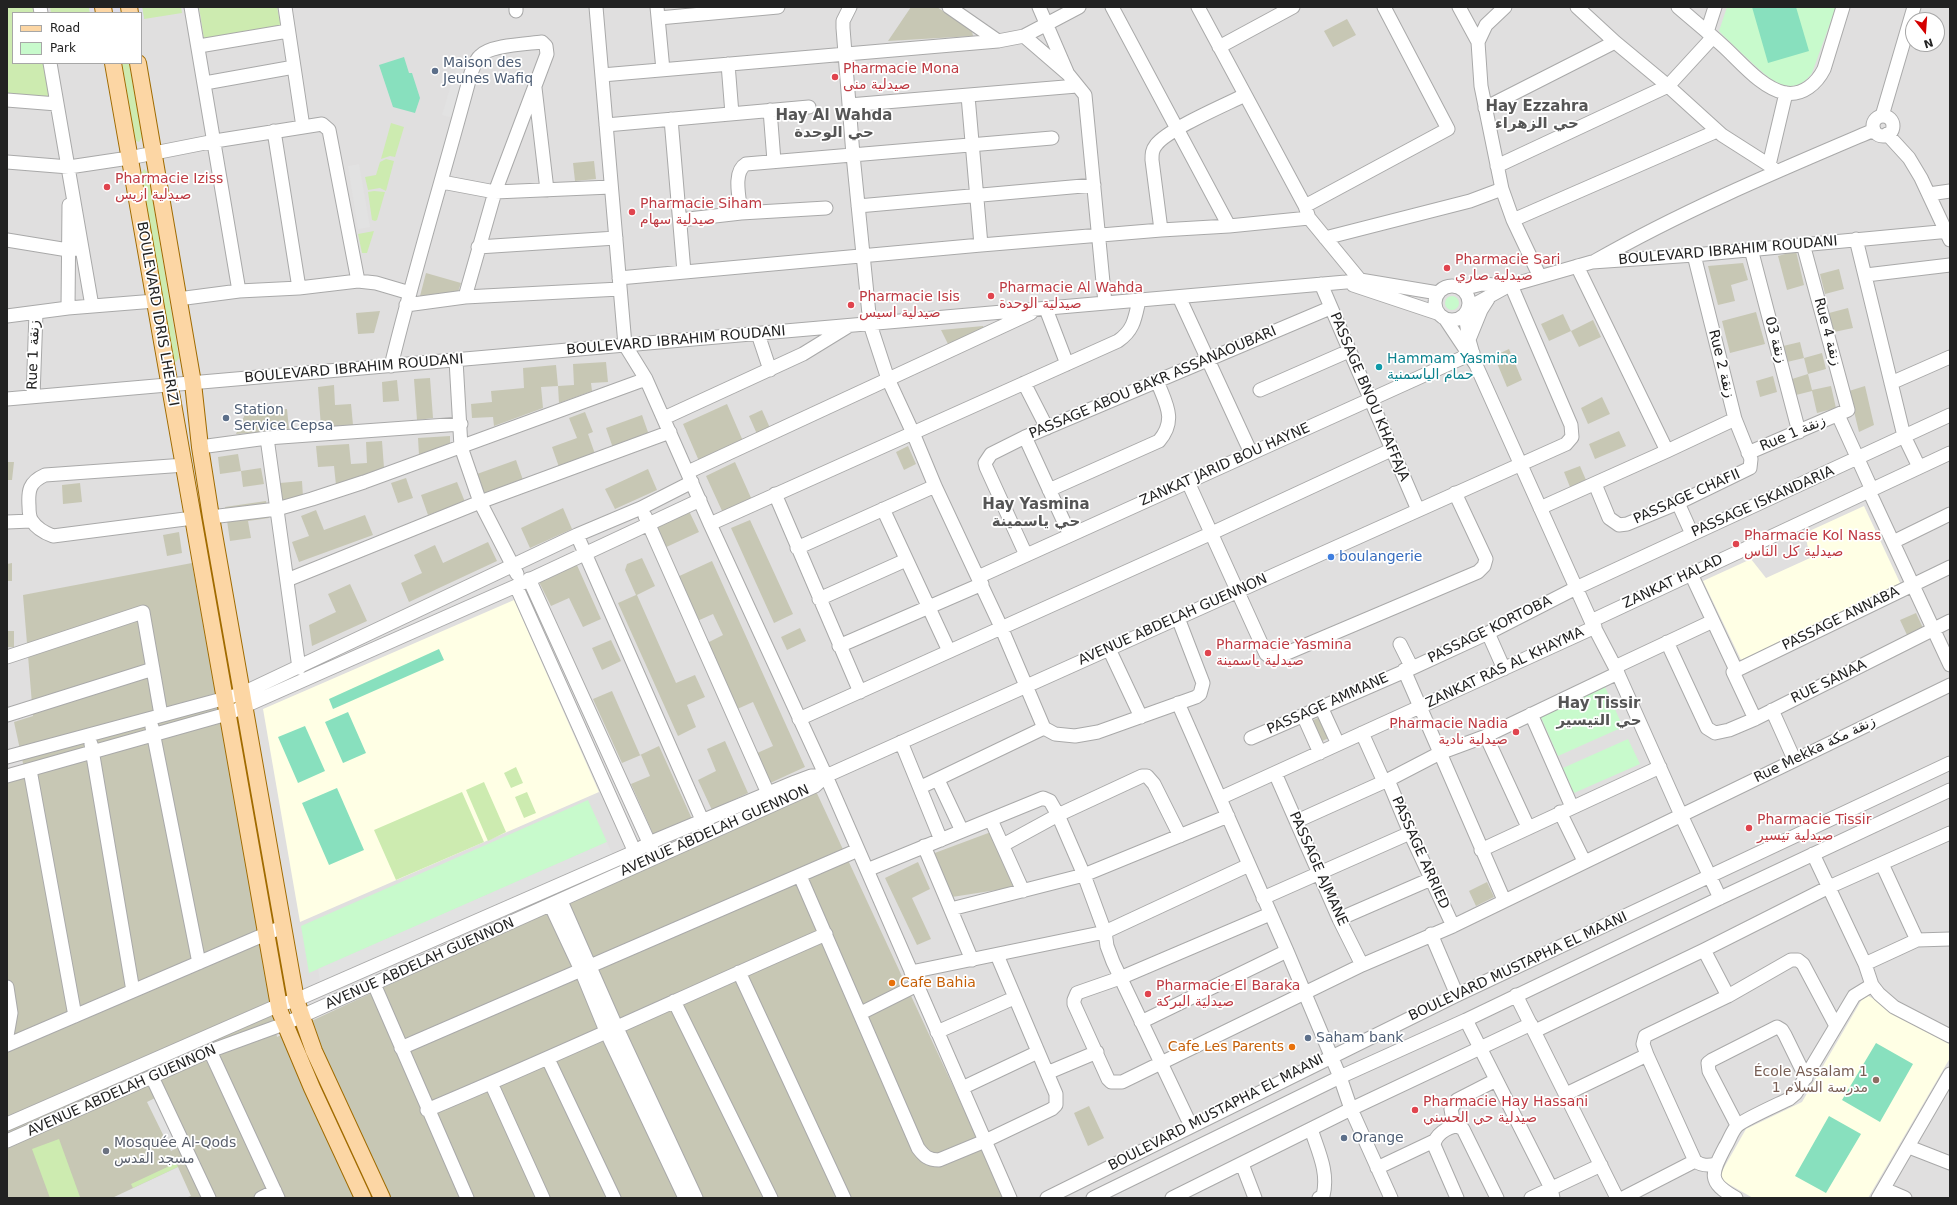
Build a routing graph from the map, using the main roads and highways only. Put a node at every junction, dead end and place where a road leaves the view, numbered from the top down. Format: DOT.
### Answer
graph roads {
  1 [pos="113,64"];
  2 [pos="138,64"];
  3 [pos="363,1198"];
  4 [pos="382,1198"];
  1 -- 3 [label="main road, BOULEVARD IDRIS LHERIZI"];
  2 -- 4 [label="main road, BOULEVARD IDRIS LHERIZI"];
}
